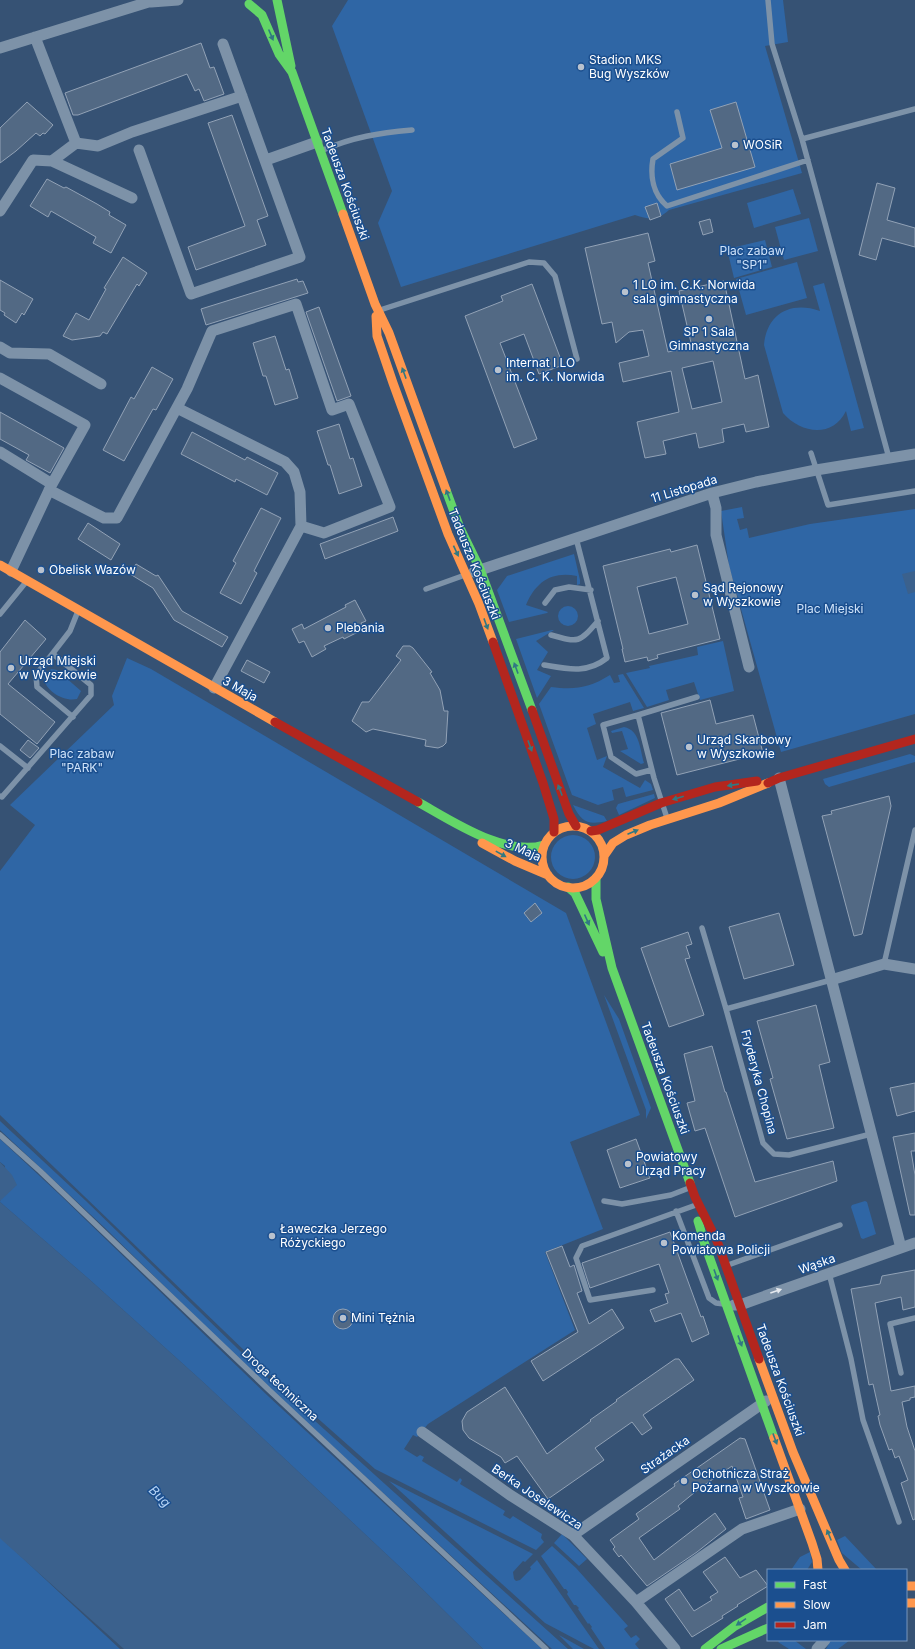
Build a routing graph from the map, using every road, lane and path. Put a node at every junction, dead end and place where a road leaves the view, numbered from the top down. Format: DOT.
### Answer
graph roads {
  1 [pos="178,0"];
  2 [pos="239,0"];
  3 [pos="277,0"];
  4 [pos="768,0"];
  5 [pos="153,1"];
  6 [pos="262,3"];
  7 [pos="249,4"];
  8 [pos="34,37"];
  9 [pos="223,44"];
  10 [pos="0,48"];
  11 [pos="292,72"];
  12 [pos="242,96"];
  13 [pos="915,109"];
  14 [pos="677,112"];
  15 [pos="412,130"];
  16 [pos="802,138"];
  17 [pos="76,143"];
  18 [pos="319,146"];
  19 [pos="139,150"];
  20 [pos="266,160"];
  21 [pos="808,160"];
  22 [pos="52,161"];
  23 [pos="132,198"];
  24 [pos="0,211"];
  25 [pos="376,309"];
  26 [pos="0,347"];
  27 [pos="577,359"];
  28 [pos="0,378"];
  29 [pos="101,384"];
  30 [pos="177,408"];
  31 [pos="0,452"];
  32 [pos="811,453"];
  33 [pos="915,454"];
  34 [pos="889,458"];
  35 [pos="816,470"];
  36 [pos="50,487"];
  37 [pos="915,491"];
  38 [pos="712,493"];
  39 [pos="301,526"];
  40 [pos="576,537"];
  41 [pos="0,565"];
  42 [pos="480,569"];
  43 [pos="11,571"];
  44 [pos="467,574"];
  45 [pos="27,580"];
  46 [pos="426,589"];
  47 [pos="591,590"];
  48 [pos="544,603"];
  49 [pos="79,610"];
  50 [pos="0,614"];
  51 [pos="598,621"];
  52 [pos="551,635"];
  53 [pos="53,654"];
  54 [pos="544,665"];
  55 [pos="748,667"];
  56 [pos="214,688"];
  57 [pos="697,697"];
  58 [pos="638,715"];
  59 [pos="73,717"];
  60 [pos="915,739"];
  61 [pos="0,746"];
  62 [pos="28,768"];
  63 [pos="651,770"];
  64 [pos="779,778"];
  65 [pos="0,796"];
  66 [pos="661,803"];
  67 [pos="667,819"];
  68 [pos="576,826"];
  69 [pos="915,830"];
  70 [pos="470,831"];
  71 [pos="591,831"];
  72 [pos="554,832"];
  73 [pos="544,845"];
  74 [pos="604,856"];
  75 [pos="548,875"];
  76 [pos="596,878"];
  77 [pos="568,888"];
  78 [pos="702,928"];
  79 [pos="884,964"];
  80 [pos="612,968"];
  81 [pos="915,969"];
  82 [pos="831,980"];
  83 [pos="726,1009"];
  84 [pos="871,1134"];
  85 [pos="0,1135"];
  86 [pos="691,1188"];
  87 [pos="604,1201"];
  88 [pos="695,1201"];
  89 [pos="676,1211"];
  90 [pos="840,1226"];
  91 [pos="915,1243"];
  92 [pos="901,1248"];
  93 [pos="726,1266"];
  94 [pos="829,1273"];
  95 [pos="652,1290"];
  96 [pos="726,1304"];
  97 [pos="740,1305"];
  98 [pos="915,1318"];
  99 [pos="901,1373"];
  100 [pos="773,1398"];
  101 [pos="762,1402"];
  102 [pos="422,1432"];
  103 [pos="800,1509"];
  104 [pos="899,1522"];
  105 [pos="573,1535"];
  106 [pos="818,1569"];
  107 [pos="844,1569"];
  108 [pos="636,1602"];
  109 [pos="767,1608"];
  110 [pos="767,1628"];
  111 [pos="824,1641"];
  112 [pos="546,1649"];
  113 [pos="675,1649"];
  114 [pos="705,1649"];
  115 [pos="721,1649"];
  116 [pos="817,1649"];
  1 -- 5 [label="street"];
  2 -- 7 [label="main road"];
  3 -- 11 [label="main road, Tadeusza Kościuszki"];
  4 -- 16 [label="lane"];
  5 -- 8 [label="street"];
  6 -- 7 [label="main road"];
  7 -- 11 [label="main road, Tadeusza Kościuszki, one-way"];
  8 -- 10 [label="street"];
  8 -- 17 [label="street"];
  9 -- 12 [label="street"];
  11 -- 18 [label="main road, Tadeusza Kościuszki"];
  12 -- 17 [label="street"];
  12 -- 20 [label="street"];
  13 -- 16 [label="lane"];
  14 -- 21 [label="lane"];
  15 -- 18 [label="lane"];
  16 -- 21 [label="lane"];
  17 -- 22 [label="street"];
  18 -- 20 [label="street"];
  18 -- 25 [label="main road, Tadeusza Kościuszki"];
  19 -- 20 [label="street"];
  21 -- 34 [label="lane"];
  22 -- 23 [label="street"];
  22 -- 24 [label="street"];
  25 -- 27 [label="lane"];
  42 -- 25 [label="main road, Tadeusza Kościuszki, one-way"];
  25 -- 44 [label="main road, Tadeusza Kościuszki, one-way"];
  26 -- 29 [label="street"];
  28 -- 36 [label="street"];
  30 -- 36 [label="street"];
  30 -- 39 [label="street"];
  30 -- 39 [label="street"];
  31 -- 36 [label="street"];
  32 -- 35 [label="lane"];
  33 -- 34 [label="street, 11 Listopada"];
  34 -- 35 [label="street, 11 Listopada"];
  35 -- 37 [label="lane"];
  35 -- 38 [label="street, 11 Listopada"];
  36 -- 43 [label="street"];
  38 -- 40 [label="street, 11 Listopada"];
  38 -- 55 [label="street"];
  39 -- 56 [label="street"];
  40 -- 42 [label="street, 11 Listopada"];
  40 -- 47 [label="lane"];
  41 -- 43 [label="main road, 3 Maja"];
  42 -- 44 [label="street, 11 Listopada"];
  68 -- 42 [label="main road, Tadeusza Kościuszki, one-way"];
  43 -- 45 [label="main road, 3 Maja"];
  44 -- 46 [label="lane"];
  44 -- 72 [label="main road, Tadeusza Kościuszki, one-way"];
  45 -- 49 [label="main road, 3 Maja"];
  45 -- 50 [label="lane"];
  47 -- 48 [label="lane"];
  47 -- 51 [label="lane"];
  49 -- 53 [label="lane"];
  49 -- 56 [label="main road, 3 Maja"];
  51 -- 52 [label="lane"];
  51 -- 54 [label="lane"];
  53 -- 59 [label="lane"];
  53 -- 59 [label="lane"];
  56 -- 70 [label="main road, 3 Maja"];
  57 -- 58 [label="lane"];
  58 -- 63 [label="lane"];
  58 -- 63 [label="lane"];
  59 -- 62 [label="lane"];
  60 -- 64 [label="main road"];
  61 -- 62 [label="lane"];
  62 -- 65 [label="lane"];
  63 -- 66 [label="lane"];
  64 -- 66 [label="main road, one-way"];
  64 -- 67 [label="main road"];
  64 -- 82 [label="street"];
  66 -- 67 [label="lane"];
  66 -- 71 [label="main road"];
  74 -- 67 [label="main road, one-way"];
  68 -- 71 [label="main road"];
  68 -- 72 [label="main road"];
  69 -- 79 [label="lane"];
  70 -- 73 [label="main road, 3 Maja"];
  70 -- 75 [label="main road, 3 Maja, one-way"];
  71 -- 74 [label="main road"];
  72 -- 73 [label="main road"];
  73 -- 75 [label="main road"];
  74 -- 76 [label="main road"];
  75 -- 77 [label="main road"];
  76 -- 77 [label="main road"];
  76 -- 80 [label="main road, Tadeusza Kościuszki"];
  77 -- 80 [label="main road, Tadeusza Kościuszki, one-way"];
  78 -- 83 [label="lane, Fryderyka Chopina"];
  79 -- 81 [label="street"];
  79 -- 82 [label="street"];
  80 -- 86 [label="main road, Tadeusza Kościuszki"];
  82 -- 83 [label="lane"];
  82 -- 84 [label="street"];
  83 -- 84 [label="lane, Fryderyka Chopina"];
  84 -- 92 [label="street"];
  85 -- 112 [label="lane, Droga techniczna"];
  86 -- 87 [label="lane"];
  86 -- 88 [label="main road, Tadeusza Kościuszki"];
  88 -- 89 [label="lane"];
  88 -- 93 [label="main road, Tadeusza Kościuszki"];
  88 -- 96 [label="main road, Tadeusza Kościuszki, one-way"];
  89 -- 95 [label="lane"];
  89 -- 96 [label="lane"];
  90 -- 93 [label="lane"];
  91 -- 92 [label="street, Wąska"];
  92 -- 94 [label="street, Wąska"];
  93 -- 97 [label="main road, Tadeusza Kościuszki"];
  97 -- 94 [label="street, Wąska, one-way"];
  94 -- 104 [label="lane"];
  96 -- 97 [label="street, Wąska"];
  96 -- 101 [label="main road, Tadeusza Kościuszki, one-way"];
  97 -- 100 [label="main road, Tadeusza Kościuszki"];
  98 -- 99 [label="lane"];
  100 -- 101 [label="street, Strażacka"];
  107 -- 100 [label="main road, Tadeusza Kościuszki, one-way"];
  101 -- 103 [label="main road, Tadeusza Kościuszki, one-way"];
  101 -- 105 [label="street, Strażacka"];
  102 -- 105 [label="street, Berka Joselewicza"];
  103 -- 106 [label="main road, Tadeusza Kościuszki"];
  103 -- 108 [label="street"];
  105 -- 108 [label="street, Berka Joselewicza"];
  108 -- 113 [label="street, Berka Joselewicza"];
  109 -- 114 [label="main road, one-way"];
  110 -- 115 [label="main road"];
  111 -- 116 [label="street"];
}
